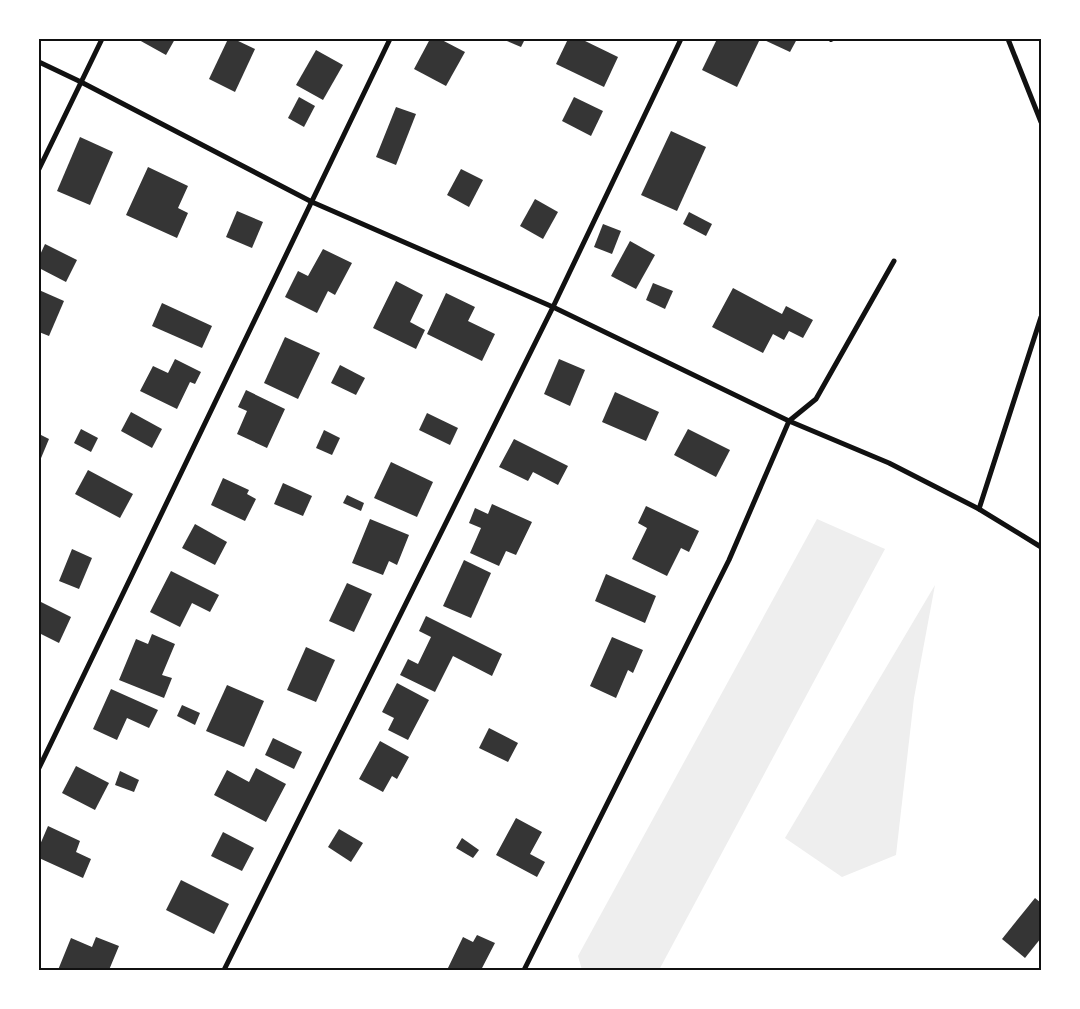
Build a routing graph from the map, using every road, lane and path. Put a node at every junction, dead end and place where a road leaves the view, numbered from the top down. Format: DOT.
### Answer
graph roads {
  1 [pos="102,39"];
  2 [pos="390,39"];
  3 [pos="681,39"];
  4 [pos="1008,39"];
  5 [pos="39,62"];
  6 [pos="81,82"];
  7 [pos="1041,122"];
  8 [pos="39,169"];
  9 [pos="312,202"];
  10 [pos="894,261"];
  11 [pos="553,307"];
  12 [pos="1041,316"];
  13 [pos="789,421"];
  14 [pos="979,509"];
  15 [pos="1041,547"];
  16 [pos="39,768"];
  17 [pos="224,970"];
  18 [pos="524,970"];
  1 -- 6 [label="street"];
  2 -- 9 [label="street"];
  3 -- 11 [label="street"];
  4 -- 7 [label="street"];
  5 -- 6 [label="street"];
  6 -- 8 [label="street"];
  6 -- 9 [label="street"];
  9 -- 11 [label="street"];
  9 -- 16 [label="street"];
  10 -- 13 [label="street"];
  11 -- 13 [label="street"];
  11 -- 17 [label="street"];
  12 -- 14 [label="street"];
  13 -- 14 [label="street"];
  13 -- 18 [label="street"];
  14 -- 15 [label="street"];
}
